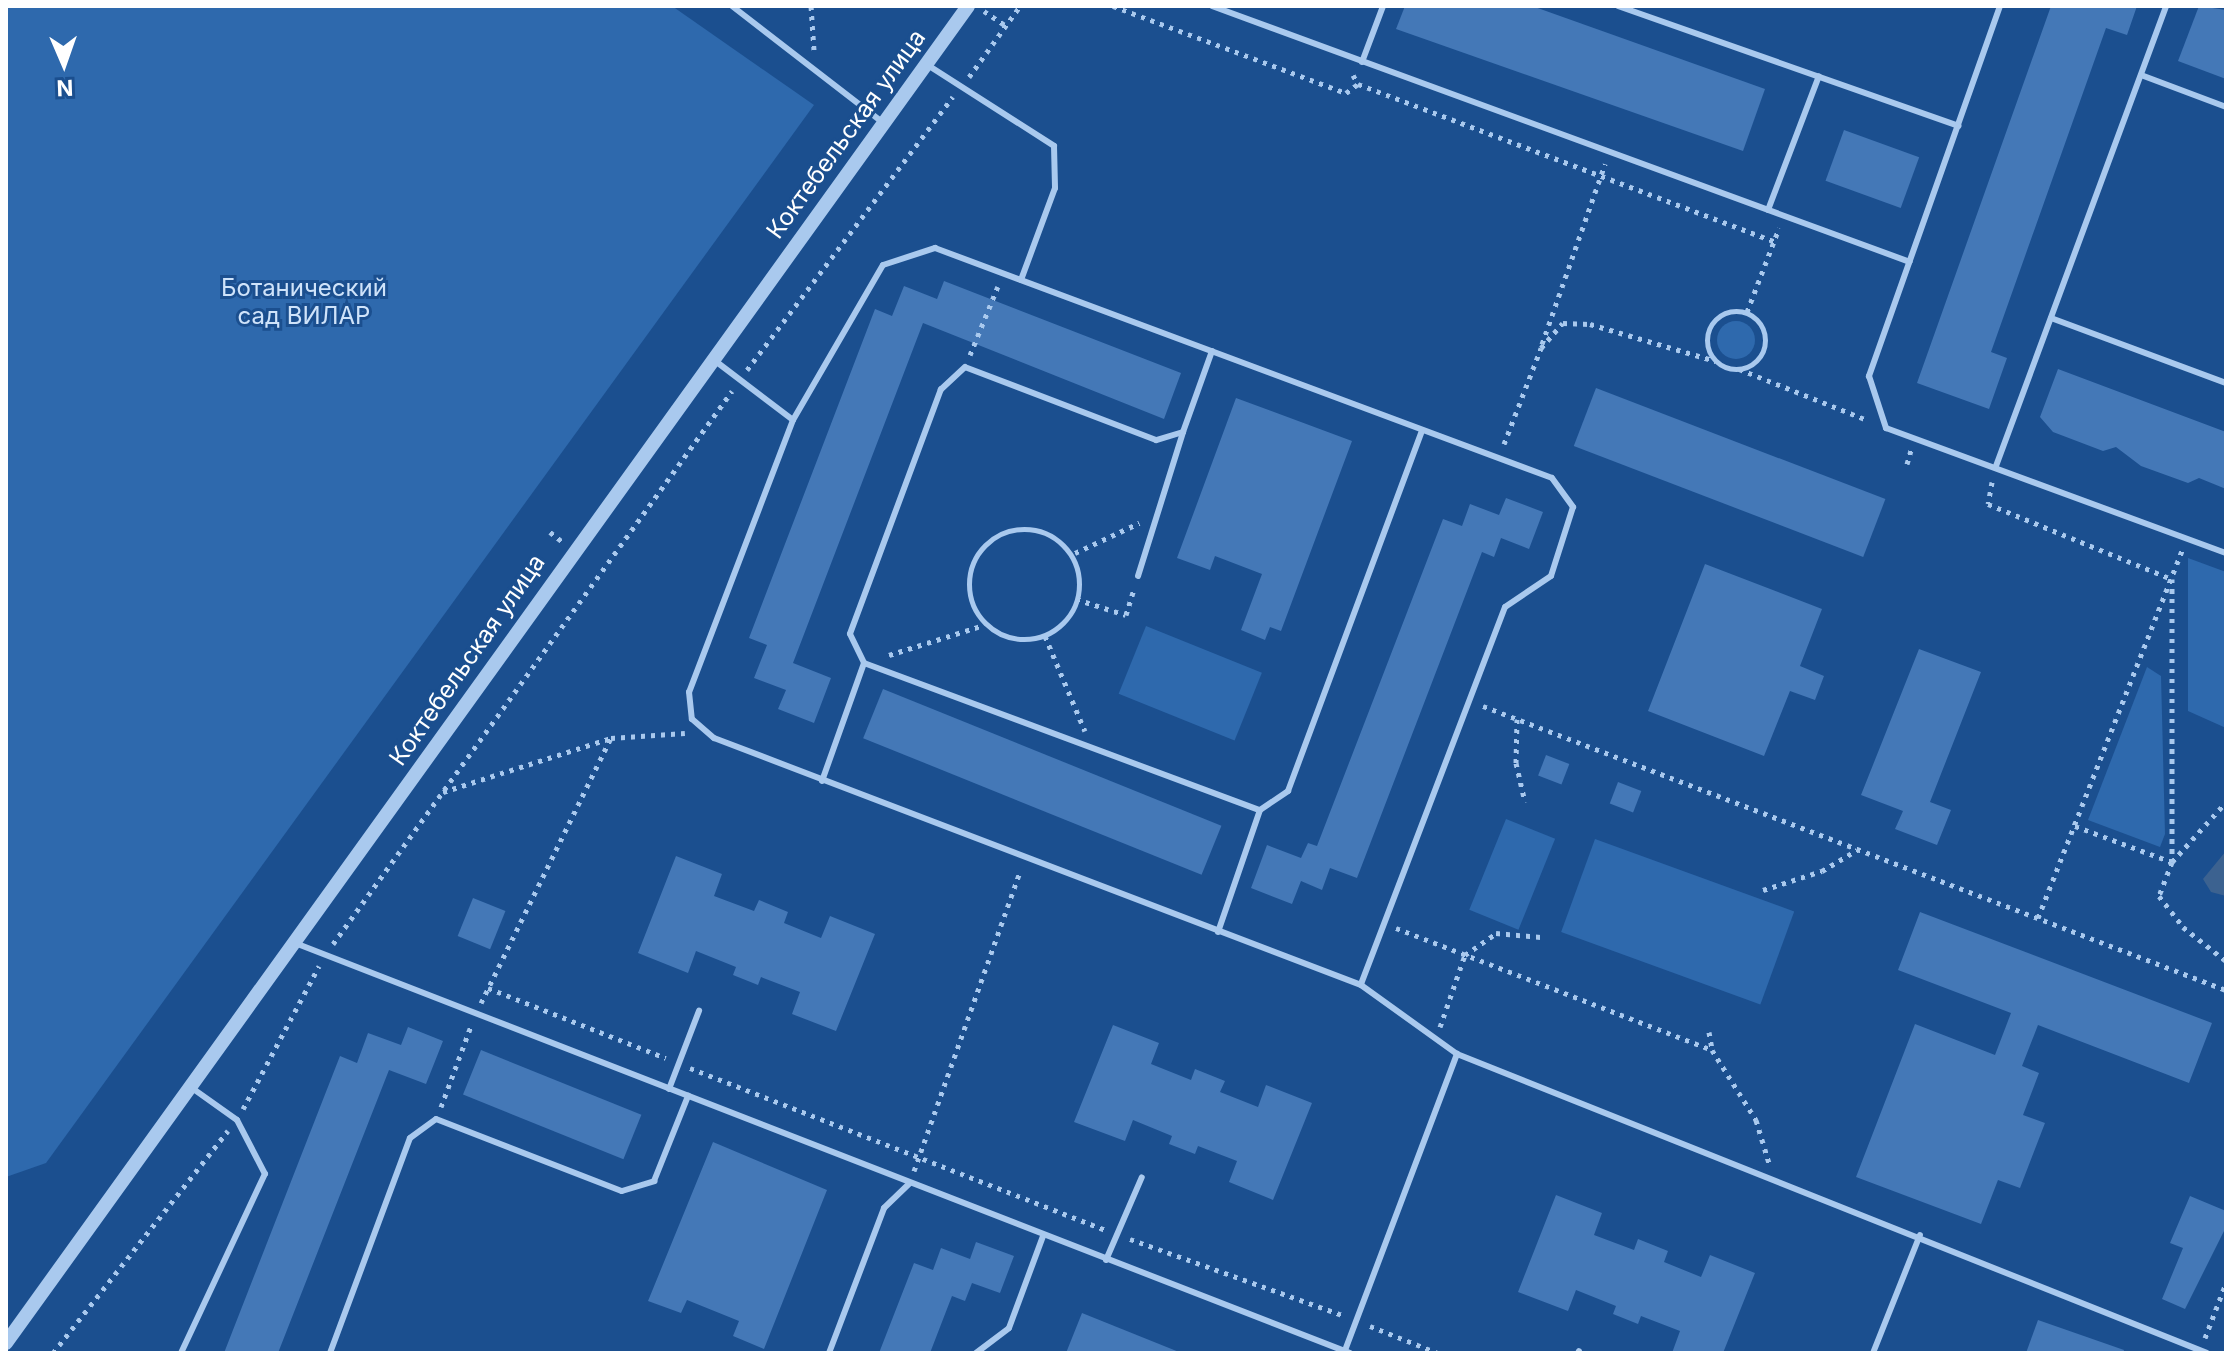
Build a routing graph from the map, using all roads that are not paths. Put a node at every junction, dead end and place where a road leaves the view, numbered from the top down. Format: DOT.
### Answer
graph roads {
  1 [pos="732,6"];
  2 [pos="968,6"];
  3 [pos="1212,6"];
  4 [pos="1383,6"];
  5 [pos="1618,6"];
  6 [pos="2000,6"];
  7 [pos="2166,6"];
  8 [pos="1362,62"];
  9 [pos="925,63"];
  10 [pos="2141,75"];
  11 [pos="1819,76"];
  12 [pos="2226,107"];
  13 [pos="882,122"];
  14 [pos="1958,126"];
  15 [pos="1768,210"];
  16 [pos="1910,262"];
  17 [pos="1021,280"];
  18 [pos="2051,318"];
  19 [pos="1212,351"];
  20 [pos="710,357"];
  21 [pos="2226,383"];
  22 [pos="793,420"];
  23 [pos="1422,430"];
  24 [pos="1183,432"];
  25 [pos="1996,466"];
  26 [pos="2226,553"];
  27 [pos="1138,576"];
  28 [pos="864,663"];
  29 [pos="822,781"];
  30 [pos="1260,810"];
  31 [pos="1218,932"];
  32 [pos="293,942"];
  33 [pos="1361,985"];
  34 [pos="699,1011"];
  35 [pos="1457,1054"];
  36 [pos="189,1086"];
  37 [pos="669,1089"];
  38 [pos="688,1096"];
  39 [pos="1142,1177"];
  40 [pos="910,1183"];
  41 [pos="1920,1235"];
  42 [pos="1043,1236"];
  43 [pos="1106,1260"];
  44 [pos="6,1343"];
  45 [pos="2202,1352"];
  46 [pos="181,1353"];
  47 [pos="330,1353"];
  48 [pos="829,1353"];
  49 [pos="976,1353"];
  50 [pos="1346,1353"];
  51 [pos="1873,1353"];
  1 -- 13 [label="lane"];
  2 -- 9 [label="street, Коктебельская улица"];
  3 -- 8 [label="lane"];
  4 -- 8 [label="lane"];
  5 -- 11 [label="lane"];
  6 -- 14 [label="lane"];
  7 -- 10 [label="lane"];
  8 -- 15 [label="lane"];
  9 -- 13 [label="street, Коктебельская улица"];
  9 -- 17 [label="lane"];
  10 -- 12 [label="lane"];
  10 -- 18 [label="lane"];
  11 -- 14 [label="lane"];
  11 -- 15 [label="lane"];
  13 -- 20 [label="street, Коктебельская улица"];
  14 -- 16 [label="lane"];
  15 -- 16 [label="lane"];
  16 -- 25 [label="lane"];
  17 -- 19 [label="lane"];
  17 -- 22 [label="lane"];
  18 -- 21 [label="lane"];
  18 -- 25 [label="lane"];
  19 -- 23 [label="lane"];
  19 -- 24 [label="lane"];
  20 -- 22 [label="lane"];
  20 -- 32 [label="street, Коктебельская улица"];
  22 -- 29 [label="lane"];
  23 -- 30 [label="lane"];
  23 -- 33 [label="lane"];
  24 -- 27 [label="lane"];
  24 -- 28 [label="lane"];
  25 -- 26 [label="lane"];
  28 -- 29 [label="lane"];
  28 -- 30 [label="lane"];
  29 -- 31 [label="lane"];
  30 -- 31 [label="lane"];
  31 -- 33 [label="lane"];
  32 -- 36 [label="street, Коктебельская улица"];
  32 -- 37 [label="lane"];
  33 -- 35 [label="lane"];
  34 -- 37 [label="lane"];
  35 -- 41 [label="lane"];
  35 -- 50 [label="lane"];
  36 -- 44 [label="street, Коктебельская улица"];
  36 -- 46 [label="lane"];
  37 -- 38 [label="lane"];
  38 -- 40 [label="lane"];
  38 -- 47 [label="lane"];
  39 -- 43 [label="lane"];
  40 -- 42 [label="lane"];
  40 -- 48 [label="lane"];
  41 -- 45 [label="lane"];
  41 -- 51 [label="lane"];
  42 -- 43 [label="lane"];
  42 -- 49 [label="lane"];
  43 -- 50 [label="lane"];
}
